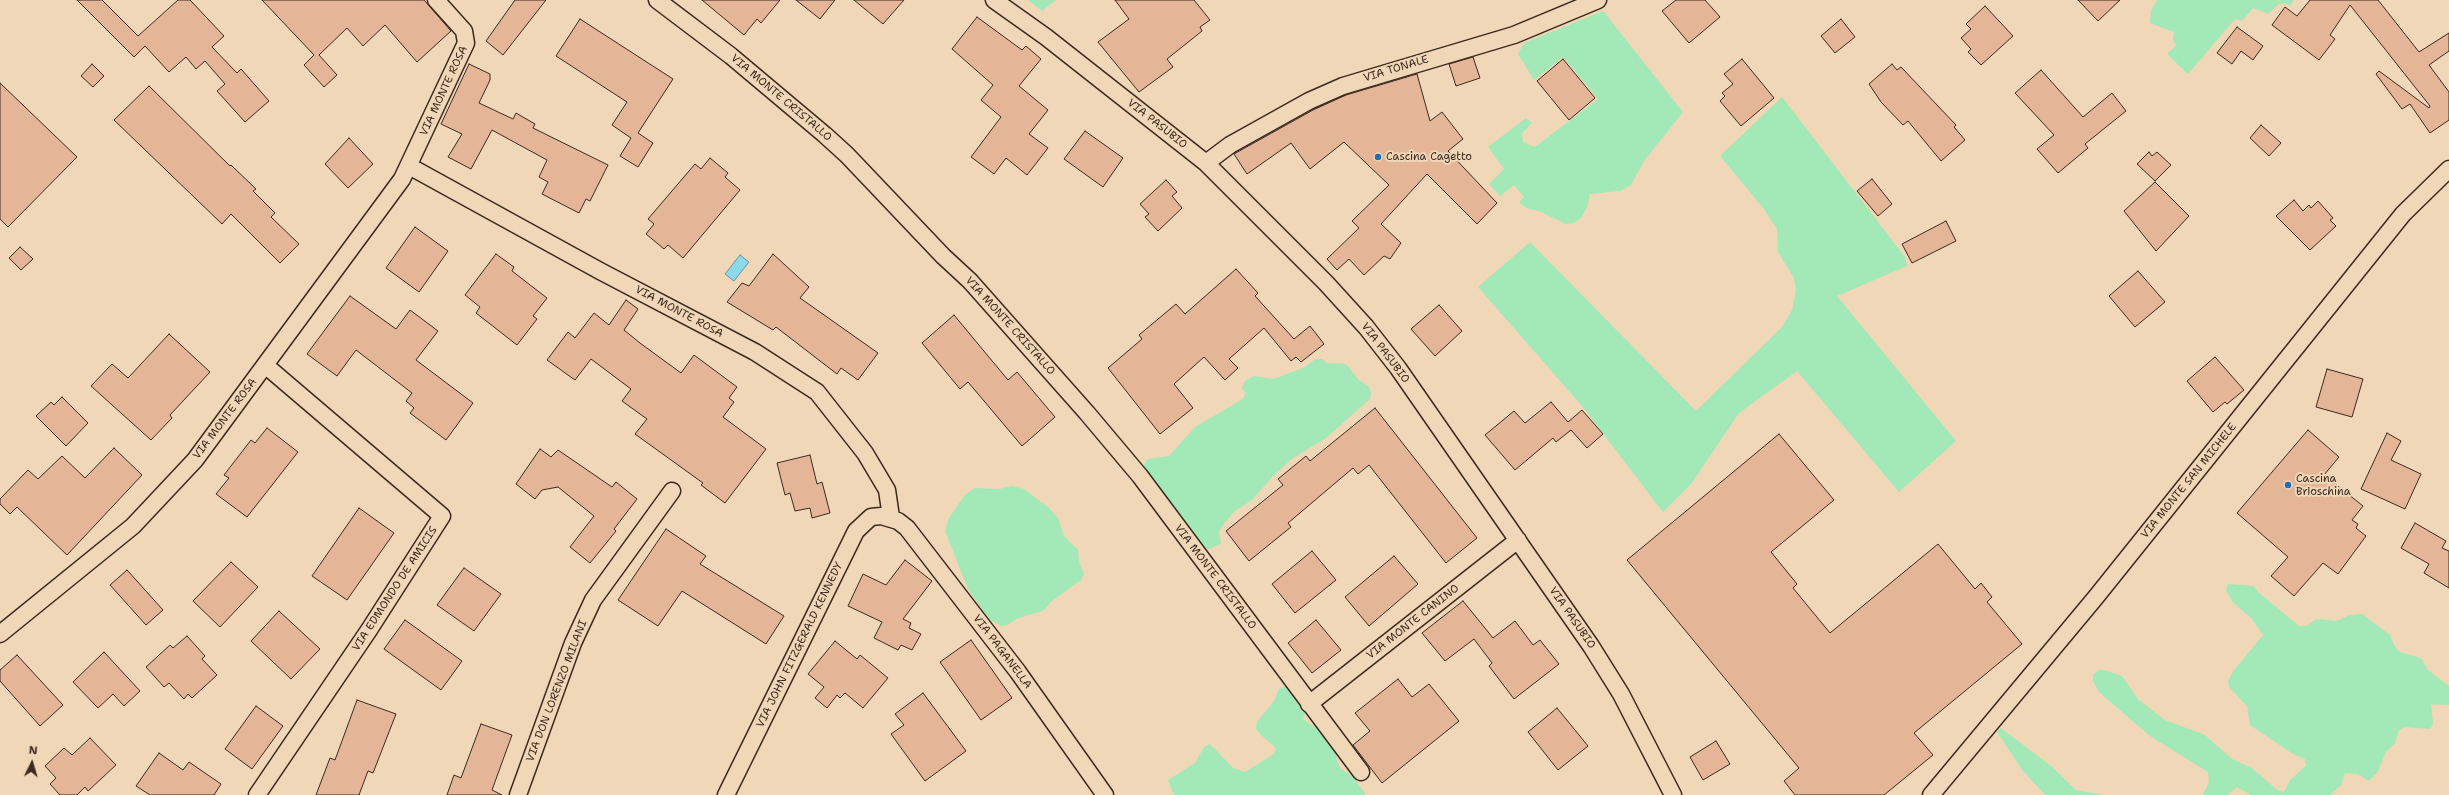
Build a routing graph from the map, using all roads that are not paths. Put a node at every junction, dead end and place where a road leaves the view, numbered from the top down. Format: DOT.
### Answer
graph roads {
  1 [pos="436,0"];
  2 [pos="657,0"];
  3 [pos="994,0"];
  4 [pos="1598,0"];
  5 [pos="1206,163"];
  6 [pos="409,166"];
  7 [pos="2449,169"];
  8 [pos="265,365"];
  9 [pos="672,491"];
  10 [pos="890,518"];
  11 [pos="1518,540"];
  12 [pos="0,634"];
  13 [pos="1309,704"];
  14 [pos="1361,772"];
  15 [pos="257,795"];
  16 [pos="518,795"];
  17 [pos="726,795"];
  18 [pos="1105,795"];
  19 [pos="1673,795"];
  20 [pos="1931,795"];
  1 -- 6 [label="street, VIA MONTE ROSA"];
  2 -- 13 [label="street, VIA MONTE CRISTALLO"];
  3 -- 5 [label="street, VIA PASUBIO"];
  4 -- 5 [label="street, VIA TONALE"];
  5 -- 11 [label="street, VIA PASUBIO"];
  6 -- 8 [label="street, VIA MONTE ROSA"];
  6 -- 10 [label="street, VIA MONTE ROSA"];
  7 -- 20 [label="street, VIA MONTE SAN MICHELE"];
  8 -- 12 [label="street, VIA MONTE ROSA"];
  8 -- 15 [label="street, VIA EDMONDO DE AMICIS"];
  9 -- 16 [label="street, VIA DON LORENZO MILANI"];
  10 -- 17 [label="street, VIA JOHN FITZGERALD KENNEDY"];
  10 -- 18 [label="street, VIA PAGANELLA"];
  11 -- 13 [label="street, VIA MONTE CANINO"];
  11 -- 19 [label="street, VIA PASUBIO"];
  13 -- 14 [label="street, VIA MONTE CRISTALLO"];
}
